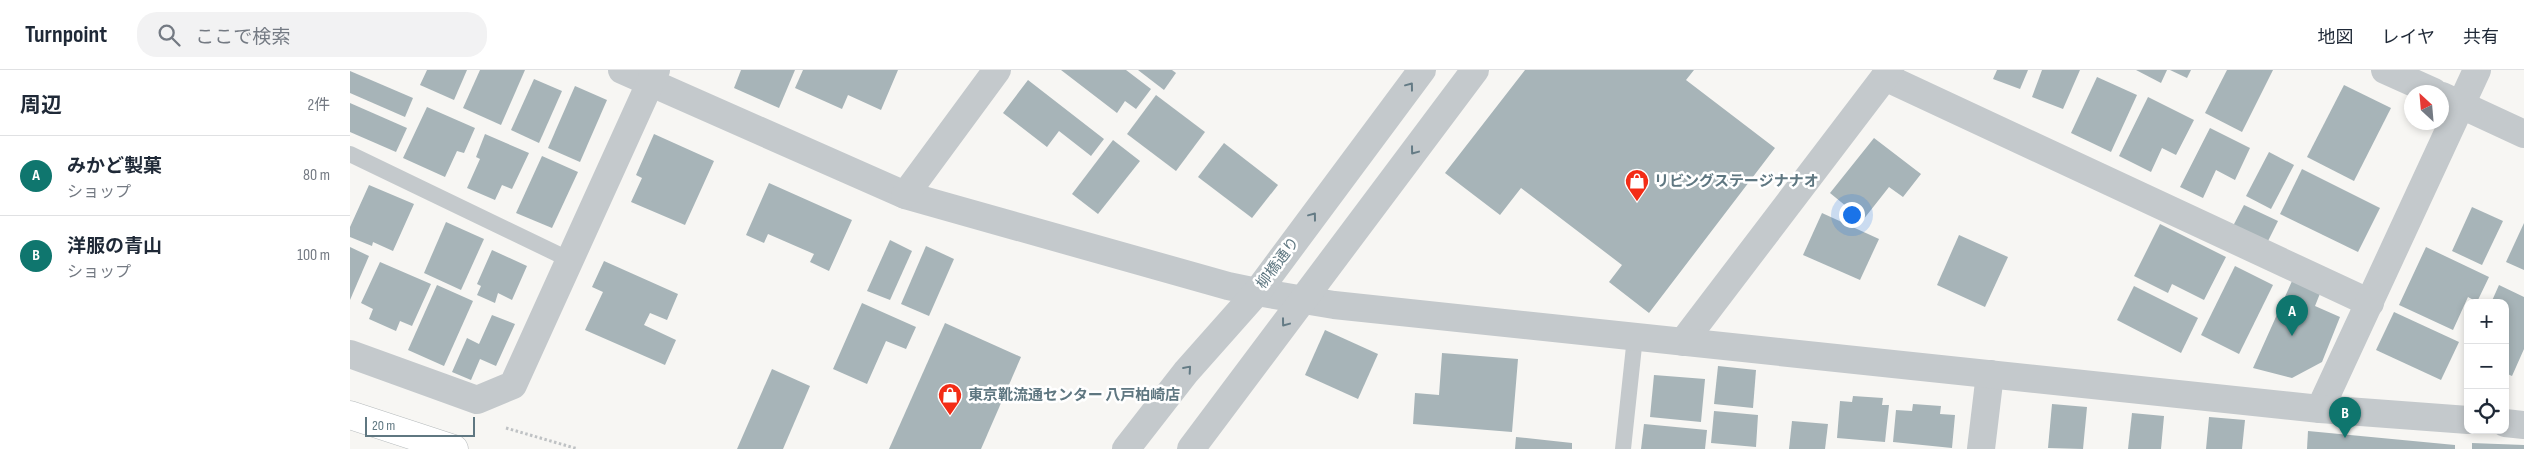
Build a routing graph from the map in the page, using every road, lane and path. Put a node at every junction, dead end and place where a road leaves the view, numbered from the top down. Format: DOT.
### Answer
graph roads {
  1 [pos="622,70"];
  2 [pos="997,70"];
  3 [pos="1422,70"];
  4 [pos="1475,70"];
  5 [pos="2385,70"];
  6 [pos="2477,70"];
  7 [pos="1887,74"];
  8 [pos="653,76"];
  9 [pos="2418,85"];
  10 [pos="2451,100"];
  11 [pos="2524,134"];
  12 [pos="350,154"];
  13 [pos="906,195"];
  14 [pos="570,260"];
  15 [pos="1257,292"];
  16 [pos="1302,300"];
  17 [pos="2370,303"];
  18 [pos="1635,337"];
  19 [pos="1683,342"];
  20 [pos="350,354"];
  21 [pos="1990,374"];
  22 [pos="2320,409"];
  23 [pos="350,415"];
  24 [pos="2464,420"];
  25 [pos="2509,423"];
  26 [pos="2524,425"];
  27 [pos="506,428"];
  28 [pos="566,447"];
  29 [pos="454,449"];
  30 [pos="578,449"];
  31 [pos="1126,449"];
  32 [pos="1192,449"];
  33 [pos="1624,449"];
  34 [pos="1981,449"];
  1 -- 8 [label="street"];
  2 -- 13 [label="street"];
  15 -- 3 [label="street, 柳橋通り, one-way"];
  4 -- 16 [label="street, one-way"];
  5 -- 9 [label="street"];
  6 -- 10 [label="street"];
  7 -- 17 [label="street"];
  7 -- 19 [label="street"];
  8 -- 13 [label="street"];
  8 -- 14 [label="street"];
  10 -- 11 [label="street"];
  10 -- 17 [label="street"];
  12 -- 14 [label="lane"];
  13 -- 15 [label="street"];
  14 -- 20 [label="street"];
  15 -- 16 [label="street"];
  31 -- 15 [label="street, 柳橋通り, one-way"];
  16 -- 18 [label="street"];
  16 -- 32 [label="street, one-way"];
  17 -- 22 [label="street"];
  18 -- 19 [label="street"];
  18 -- 33 [label="lane"];
  19 -- 21 [label="street"];
  21 -- 22 [label="street"];
  21 -- 34 [label="street"];
  22 -- 24 [label="street"];
  23 -- 29 [label="highway"];
  25 -- 26 [label="street"];
  27 -- 28 [label="path"];
  28 -- 30 [label="path"];
}
